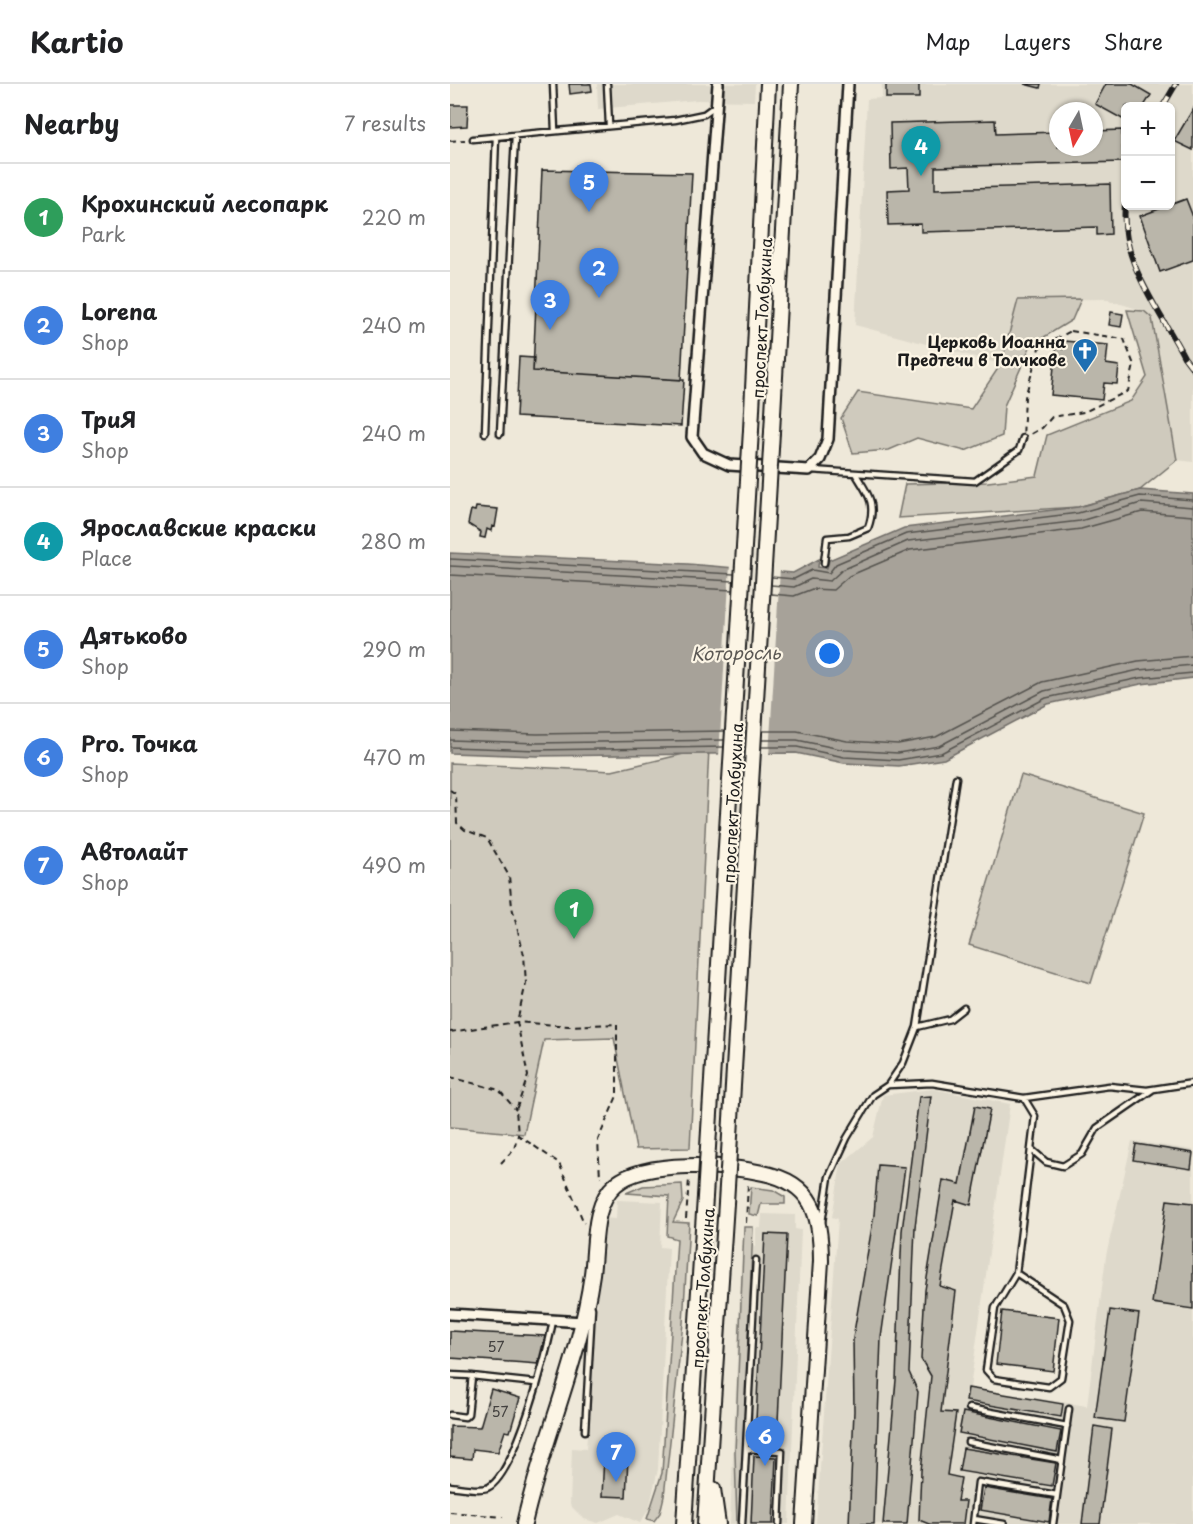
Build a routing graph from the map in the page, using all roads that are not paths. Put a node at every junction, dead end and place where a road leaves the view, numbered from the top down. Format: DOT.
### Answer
graph roads {
  1 [pos="553,84"];
  2 [pos="607,84"];
  3 [pos="718,84"];
  4 [pos="768,84"];
  5 [pos="791,84"];
  6 [pos="848,84"];
  7 [pos="717,105"];
  8 [pos="609,125"];
  9 [pos="555,131"];
  10 [pos="516,136"];
  11 [pos="496,137"];
  12 [pos="472,139"];
  13 [pos="485,433"];
  14 [pos="500,434"];
  15 [pos="1023,438"];
  16 [pos="808,470"];
  17 [pos="855,473"];
  18 [pos="824,563"];
  19 [pos="956,778"];
  20 [pos="964,1008"];
  21 [pos="917,1027"];
  22 [pos="1193,1083"];
  23 [pos="888,1085"];
  24 [pos="1154,1089"];
  25 [pos="1024,1098"];
  26 [pos="1031,1149"];
  27 [pos="821,1233"];
  28 [pos="756,1260"];
  29 [pos="592,1272"];
  30 [pos="1016,1273"];
  31 [pos="450,1314"];
  32 [pos="554,1320"];
  33 [pos="584,1322"];
  34 [pos="450,1375"];
  35 [pos="471,1376"];
  36 [pos="536,1383"];
  37 [pos="969,1408"];
  38 [pos="1069,1409"];
  39 [pos="450,1415"];
  40 [pos="1067,1426"];
  41 [pos="585,1431"];
  42 [pos="968,1442"];
  43 [pos="747,1449"];
  44 [pos="708,1458"];
  45 [pos="1062,1460"];
  46 [pos="450,1486"];
  47 [pos="686,1495"];
  48 [pos="1057,1495"];
  49 [pos="973,1521"];
  50 [pos="524,1524"];
  51 [pos="675,1524"];
  52 [pos="684,1524"];
  53 [pos="705,1524"];
  54 [pos="718,1524"];
  55 [pos="742,1524"];
  56 [pos="779,1524"];
  57 [pos="804,1524"];
  58 [pos="1004,1524"];
  59 [pos="1053,1524"];
  1 -- 9 [label="lane"];
  2 -- 8 [label="lane"];
  3 -- 7 [label="street"];
  4 -- 47 [label="main road, проспект Толбухина, bridge"];
  5 -- 44 [label="main road, проспект Толбухина, bridge"];
  6 -- 16 [label="street"];
  7 -- 8 [label="lane"];
  7 -- 16 [label="street"];
  8 -- 9 [label="lane"];
  9 -- 10 [label="lane"];
  10 -- 11 [label="lane"];
  10 -- 14 [label="lane"];
  11 -- 12 [label="lane"];
  11 -- 13 [label="lane"];
  15 -- 17 [label="lane"];
  16 -- 17 [label="lane"];
  17 -- 18 [label="lane"];
  19 -- 21 [label="lane"];
  20 -- 21 [label="lane"];
  21 -- 23 [label="lane"];
  22 -- 24 [label="lane"];
  23 -- 25 [label="lane"];
  23 -- 27 [label="lane"];
  24 -- 25 [label="lane"];
  24 -- 26 [label="lane"];
  25 -- 26 [label="lane"];
  26 -- 30 [label="lane"];
  27 -- 29 [label="main road"];
  27 -- 57 [label="main road"];
  28 -- 43 [label="lane"];
  29 -- 33 [label="main road"];
  29 -- 41 [label="lane"];
  30 -- 30 [label="lane"];
  31 -- 32 [label="street"];
  32 -- 33 [label="street"];
  32 -- 36 [label="lane"];
  33 -- 50 [label="main road"];
  34 -- 35 [label="lane"];
  35 -- 36 [label="lane"];
  35 -- 39 [label="lane"];
  36 -- 46 [label="lane"];
  37 -- 40 [label="lane"];
  38 -- 40 [label="lane"];
  40 -- 45 [label="lane"];
  42 -- 45 [label="lane"];
  43 -- 55 [label="lane"];
  43 -- 56 [label="lane"];
  44 -- 53 [label="main road, проспект Толбухина"];
  44 -- 54 [label="main road"];
  45 -- 48 [label="lane"];
  47 -- 51 [label="main road"];
  47 -- 52 [label="main road, проспект Толбухина"];
  48 -- 49 [label="lane"];
  48 -- 59 [label="lane"];
  49 -- 58 [label="lane"];
}
